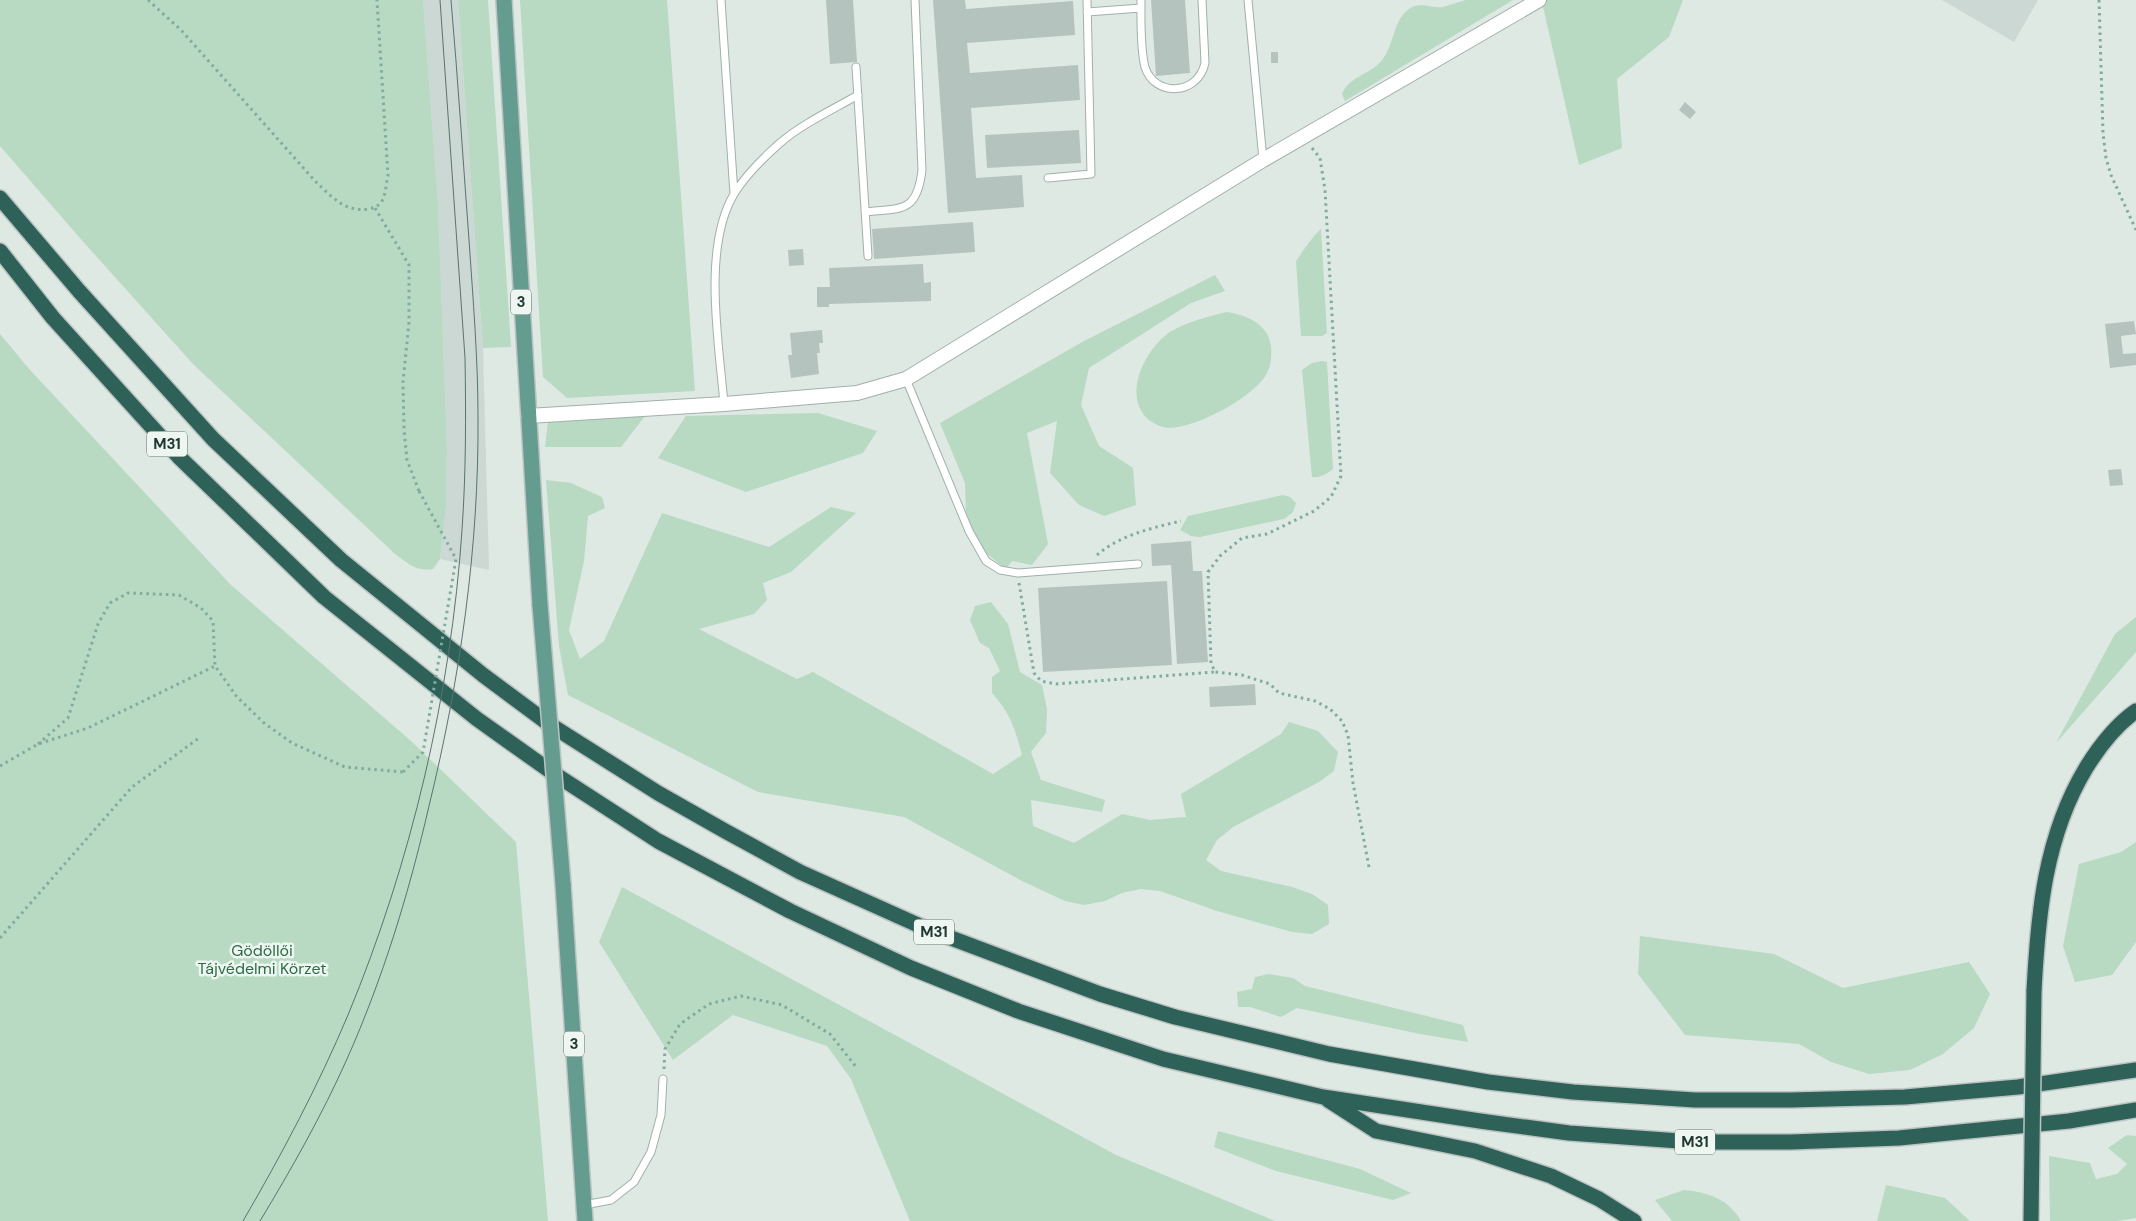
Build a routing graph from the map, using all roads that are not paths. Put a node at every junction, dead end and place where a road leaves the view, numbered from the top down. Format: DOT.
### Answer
graph roads {
  1 [pos="504,0"];
  2 [pos="721,0"];
  3 [pos="915,0"];
  4 [pos="1087,0"];
  5 [pos="1141,0"];
  6 [pos="1202,0"];
  7 [pos="1248,0"];
  8 [pos="1539,0"];
  9 [pos="1141,8"];
  10 [pos="1087,12"];
  11 [pos="856,67"];
  12 [pos="858,95"];
  13 [pos="1263,160"];
  14 [pos="1048,178"];
  15 [pos="734,194"];
  16 [pos="0,198"];
  17 [pos="865,212"];
  18 [pos="0,251"];
  19 [pos="868,256"];
  20 [pos="906,379"];
  21 [pos="724,404"];
  22 [pos="528,416"];
  23 [pos="1138,564"];
  24 [pos="2136,711"];
  25 [pos="2136,1070"];
  26 [pos="663,1079"];
  27 [pos="1323,1097"];
  28 [pos="2136,1110"];
  29 [pos="584,1205"];
  30 [pos="585,1221"];
  31 [pos="1634,1221"];
  32 [pos="2031,1221"];
  1 -- 22 [label="main road, 3"];
  2 -- 15 [label="lane"];
  3 -- 17 [label="lane"];
  4 -- 10 [label="lane"];
  5 -- 9 [label="lane"];
  6 -- 9 [label="lane"];
  7 -- 13 [label="lane"];
  8 -- 13 [label="street"];
  9 -- 10 [label="lane"];
  10 -- 14 [label="lane"];
  11 -- 12 [label="lane"];
  12 -- 15 [label="lane"];
  12 -- 17 [label="lane"];
  13 -- 20 [label="street"];
  15 -- 21 [label="lane"];
  16 -- 25 [label="highway, M31"];
  17 -- 19 [label="lane"];
  18 -- 27 [label="highway, M31"];
  20 -- 21 [label="street"];
  20 -- 23 [label="lane"];
  21 -- 22 [label="street"];
  22 -- 29 [label="main road, 3, bridge"];
  24 -- 32 [label="highway, bridge"];
  26 -- 29 [label="lane"];
  27 -- 28 [label="highway, M31"];
  27 -- 31 [label="highway"];
  29 -- 30 [label="main road, 3"];
}
